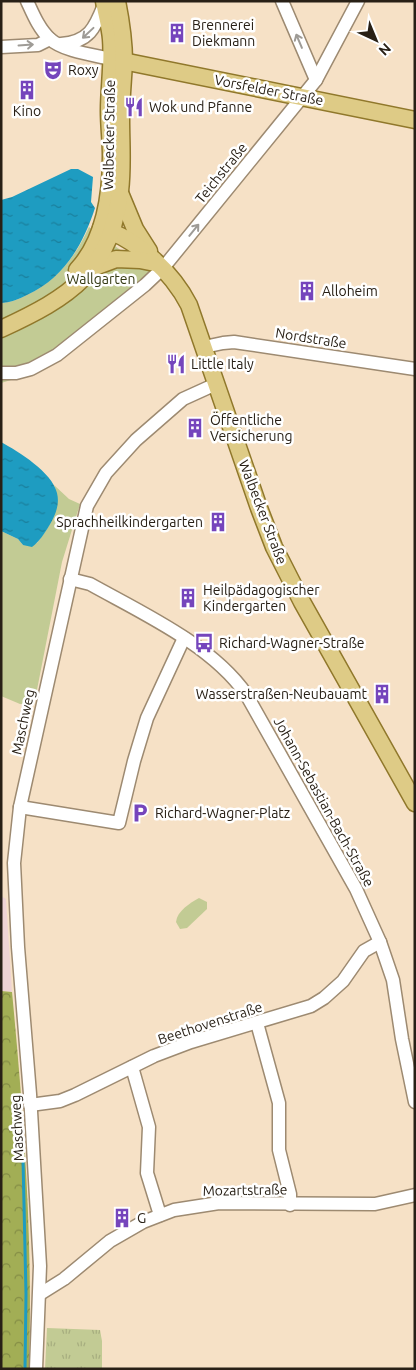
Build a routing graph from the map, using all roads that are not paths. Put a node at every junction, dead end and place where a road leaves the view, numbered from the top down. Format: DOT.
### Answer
graph roads {
  1 [pos="27,1"];
  2 [pos="282,1"];
  3 [pos="358,1"];
  4 [pos="108,2"];
  5 [pos="54,42"];
  6 [pos="1,47"];
  7 [pos="117,60"];
  8 [pos="316,80"];
  9 [pos="303,96"];
  10 [pos="415,120"];
  11 [pos="120,192"];
  12 [pos="107,229"];
  13 [pos="160,266"];
  14 [pos="92,268"];
  15 [pos="1,320"];
  16 [pos="1,329"];
  17 [pos="204,347"];
  18 [pos="415,369"];
  19 [pos="1,373"];
  20 [pos="216,384"];
  21 [pos="70,579"];
  22 [pos="184,638"];
  23 [pos="415,803"];
  24 [pos="20,808"];
  25 [pos="380,942"];
  26 [pos="256,1023"];
  27 [pos="132,1067"];
  28 [pos="415,1102"];
  29 [pos="30,1105"];
  30 [pos="415,1195"];
  31 [pos="290,1204"];
  32 [pos="160,1215"];
  33 [pos="40,1294"];
  34 [pos="36,1369"];
  1 -- 5 [label="street"];
  8 -- 2 [label="street, one-way"];
  3 -- 8 [label="street, Teichstraße"];
  4 -- 5 [label="street, one-way"];
  4 -- 7 [label="main road"];
  6 -- 5 [label="street, one-way"];
  5 -- 7 [label="street"];
  7 -- 9 [label="main road, Vorsfelder Straße"];
  7 -- 11 [label="main road, Walbecker Straße"];
  7 -- 12 [label="main road, Walbecker Straße"];
  8 -- 9 [label="street, Teichstraße"];
  9 -- 10 [label="main road, Vorsfelder Straße"];
  13 -- 9 [label="street, Teichstraße, one-way"];
  11 -- 12 [label="main road, Walbecker Straße"];
  11 -- 13 [label="main road"];
  12 -- 13 [label="main road, Walbecker Straße"];
  12 -- 14 [label="main road"];
  12 -- 15 [label="main road"];
  13 -- 14 [label="main road"];
  13 -- 17 [label="main road, Walbecker Straße"];
  13 -- 19 [label="street, Teichstraße"];
  14 -- 16 [label="main road"];
  17 -- 18 [label="street, Nordstraße"];
  17 -- 20 [label="main road, Walbecker Straße"];
  20 -- 21 [label="street, Maschweg"];
  20 -- 23 [label="main road, Walbecker Straße"];
  21 -- 22 [label="street, Johann-Sebastian-Bach-Straße"];
  21 -- 24 [label="street, Maschweg"];
  22 -- 24 [label="street"];
  22 -- 25 [label="street, Johann-Sebastian-Bach-Straße"];
  24 -- 29 [label="street, Maschweg"];
  25 -- 26 [label="street, Beethovenstraße"];
  25 -- 28 [label="street, Johann-Sebastian-Bach-Straße"];
  26 -- 27 [label="street, Beethovenstraße"];
  26 -- 31 [label="street"];
  27 -- 29 [label="street, Beethovenstraße"];
  27 -- 32 [label="street"];
  29 -- 33 [label="street, Maschweg"];
  30 -- 31 [label="street, Mozartstraße"];
  31 -- 32 [label="street, Mozartstraße"];
  32 -- 33 [label="street, Mozartstraße"];
  33 -- 34 [label="street, Maschweg"];
}
